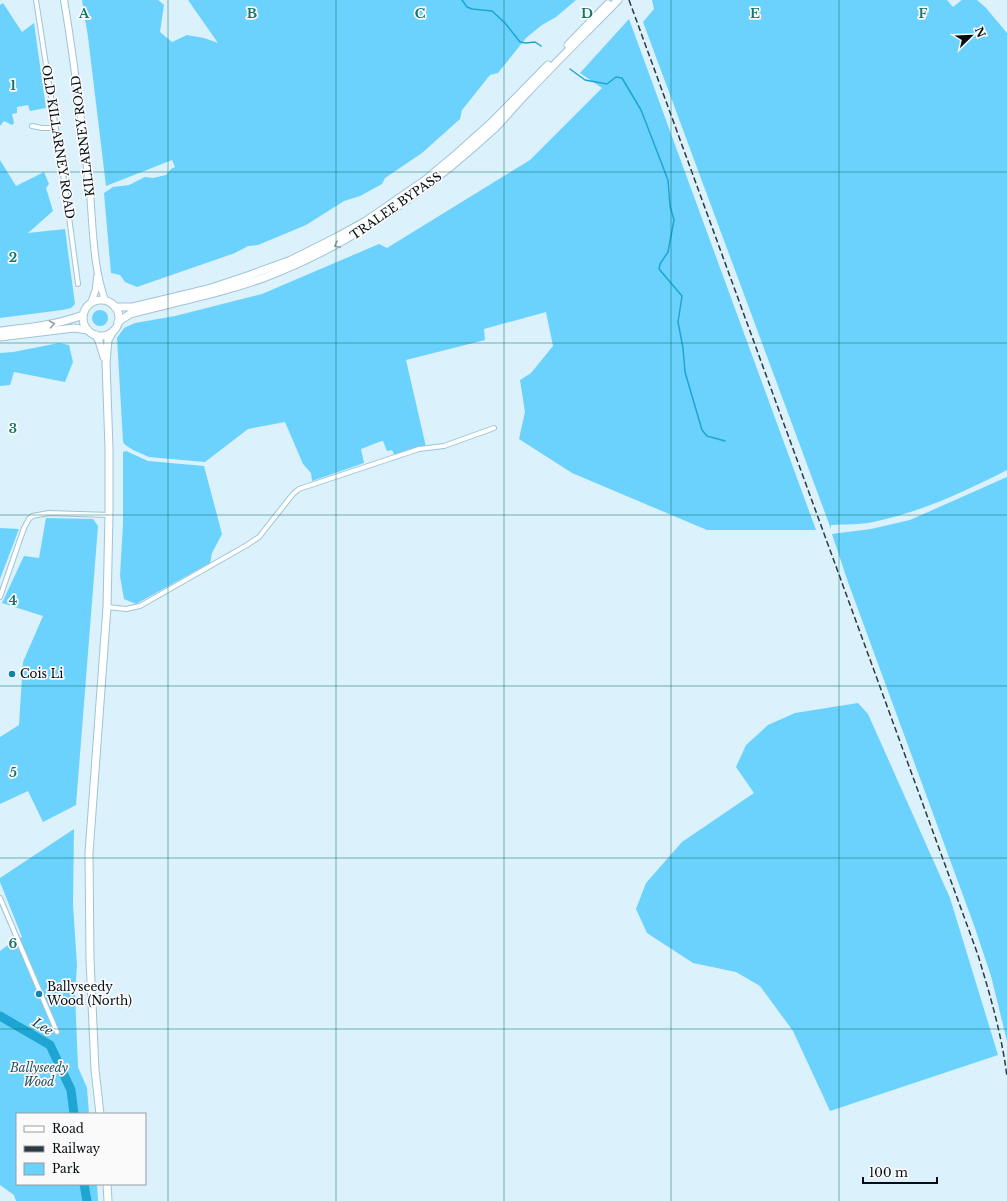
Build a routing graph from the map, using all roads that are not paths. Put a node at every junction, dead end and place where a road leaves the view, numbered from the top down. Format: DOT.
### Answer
graph roads {
  1 [pos="36,0"];
  2 [pos="64,0"];
  3 [pos="612,0"];
  4 [pos="618,0"];
  5 [pos="32,126"];
  6 [pos="56,128"];
  7 [pos="98,273"];
  8 [pos="78,284"];
  9 [pos="105,300"];
  10 [pos="91,303"];
  11 [pos="115,307"];
  12 [pos="83,315"];
  13 [pos="118,322"];
  14 [pos="88,330"];
  15 [pos="0,331"];
  16 [pos="113,331"];
  17 [pos="96,335"];
  18 [pos="0,337"];
  19 [pos="106,363"];
  20 [pos="494,428"];
  21 [pos="109,515"];
  22 [pos="0,597"];
  23 [pos="106,607"];
  24 [pos="0,898"];
  25 [pos="57,1032"];
  26 [pos="100,1113"];
  27 [pos="107,1185"];
  28 [pos="108,1201"];
  1 -- 6 [label="street, OLD KILLARNEY ROAD"];
  2 -- 7 [label="main road, KILLARNEY ROAD"];
  3 -- 11 [label="main road, TRALEE BYPASS"];
  4 -- 13 [label="main road, TRALEE BYPASS, one-way"];
  5 -- 6 [label="street"];
  6 -- 8 [label="street, OLD KILLARNEY ROAD"];
  7 -- 9 [label="main road, KILLARNEY ROAD"];
  7 -- 10 [label="main road, KILLARNEY ROAD"];
  9 -- 10 [label="main road"];
  9 -- 11 [label="main road"];
  10 -- 12 [label="main road"];
  11 -- 13 [label="main road"];
  12 -- 14 [label="main road"];
  15 -- 12 [label="main road, one-way"];
  13 -- 16 [label="main road"];
  14 -- 17 [label="main road"];
  14 -- 18 [label="main road"];
  16 -- 17 [label="main road"];
  16 -- 19 [label="main road"];
  17 -- 19 [label="main road"];
  19 -- 21 [label="main road"];
  20 -- 23 [label="street"];
  21 -- 22 [label="street"];
  21 -- 23 [label="main road"];
  23 -- 26 [label="main road"];
  24 -- 25 [label="street"];
  27 -- 28 [label="main road"];
}
